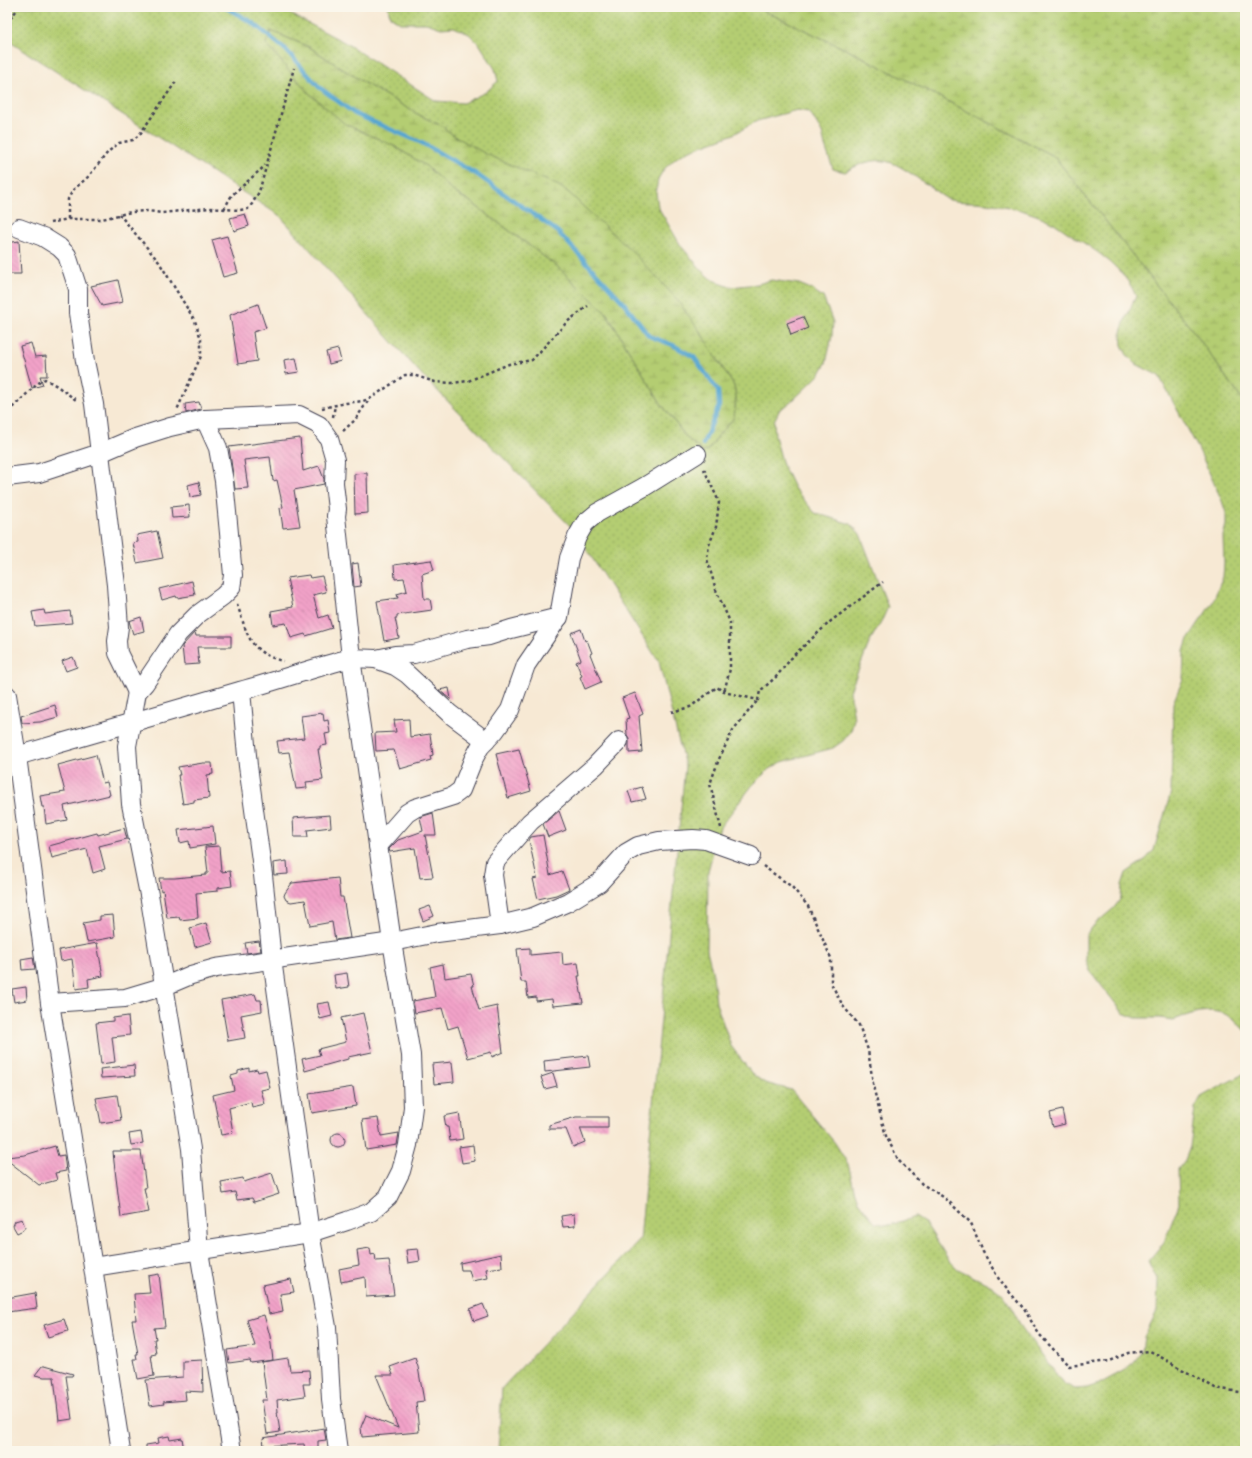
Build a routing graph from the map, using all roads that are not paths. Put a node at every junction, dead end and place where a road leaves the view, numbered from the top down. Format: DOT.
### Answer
graph roads {
  1 [pos="19,228"];
  2 [pos="205,419"];
  3 [pos="100,453"];
  4 [pos="697,454"];
  5 [pos="7,477"];
  6 [pos="558,618"];
  7 [pos="351,658"];
  8 [pos="376,660"];
  9 [pos="241,691"];
  10 [pos="137,692"];
  11 [pos="7,696"];
  12 [pos="132,721"];
  13 [pos="486,741"];
  14 [pos="619,741"];
  15 [pos="12,757"];
  16 [pos="378,846"];
  17 [pos="752,856"];
  18 [pos="500,925"];
  19 [pos="392,942"];
  20 [pos="272,959"];
  21 [pos="165,986"];
  22 [pos="50,1003"];
  23 [pos="310,1233"];
  24 [pos="199,1251"];
  25 [pos="93,1267"];
  26 [pos="121,1451"];
  27 [pos="232,1451"];
  28 [pos="338,1451"];
  1 -- 3 [label="street"];
  2 -- 3 [label="street"];
  2 -- 7 [label="street"];
  2 -- 10 [label="street"];
  3 -- 5 [label="street"];
  3 -- 10 [label="street"];
  4 -- 6 [label="street"];
  6 -- 8 [label="street"];
  6 -- 13 [label="street"];
  7 -- 8 [label="street"];
  7 -- 9 [label="street"];
  7 -- 16 [label="street"];
  8 -- 13 [label="street"];
  9 -- 12 [label="street"];
  9 -- 20 [label="street"];
  10 -- 12 [label="street"];
  11 -- 15 [label="street"];
  12 -- 15 [label="street"];
  12 -- 21 [label="street"];
  13 -- 16 [label="street"];
  14 -- 18 [label="street"];
  15 -- 22 [label="street"];
  16 -- 19 [label="street"];
  17 -- 18 [label="street"];
  18 -- 19 [label="street"];
  19 -- 20 [label="street"];
  19 -- 23 [label="street"];
  20 -- 21 [label="street"];
  20 -- 23 [label="street"];
  21 -- 22 [label="street"];
  21 -- 24 [label="street"];
  22 -- 25 [label="street"];
  23 -- 24 [label="street"];
  23 -- 28 [label="street"];
  24 -- 25 [label="street"];
  24 -- 27 [label="street"];
  25 -- 26 [label="street"];
}
